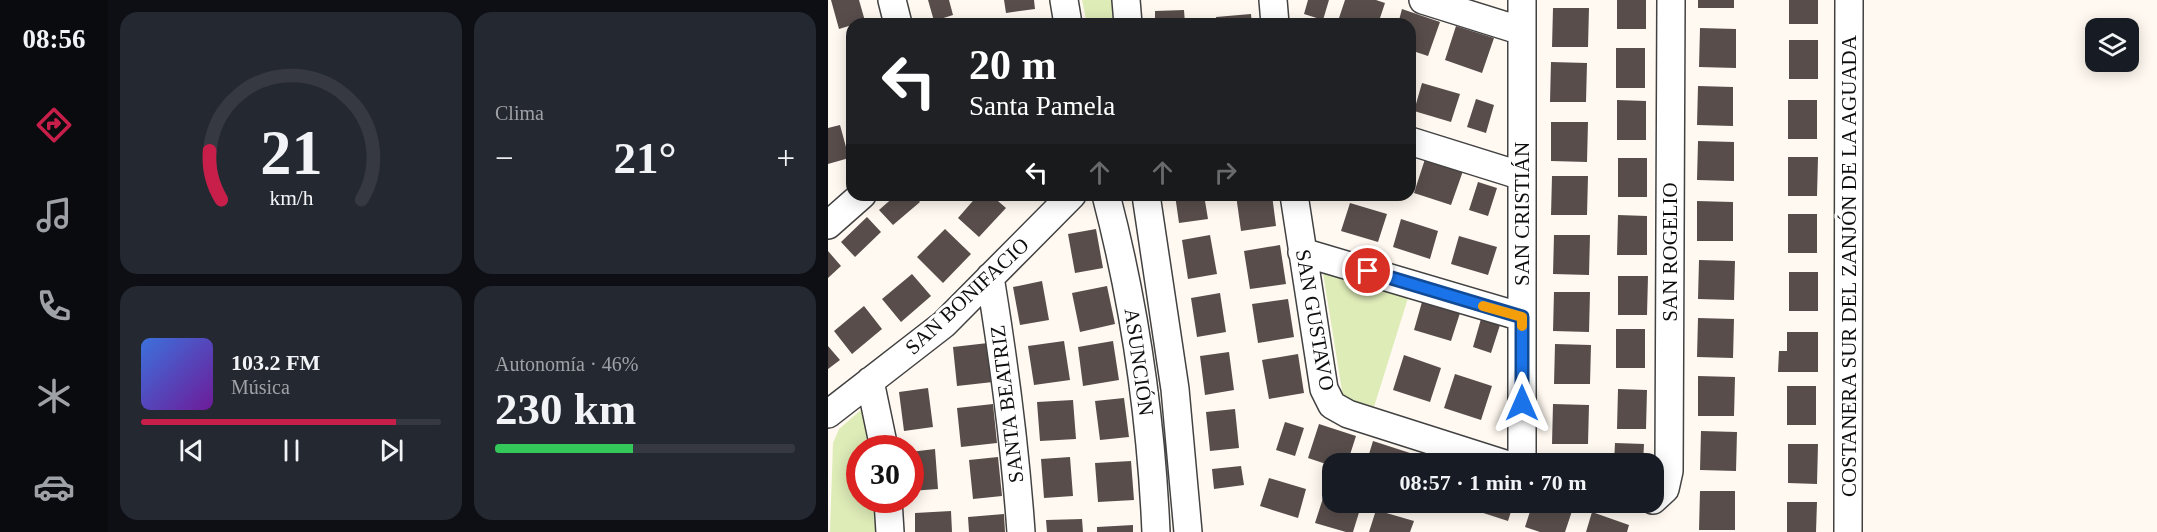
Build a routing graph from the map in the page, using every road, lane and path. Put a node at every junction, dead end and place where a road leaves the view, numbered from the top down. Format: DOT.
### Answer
graph roads {
  1 [pos="892,0"];
  2 [pos="1064,0"];
  3 [pos="1126,0"];
  4 [pos="1273,0"];
  5 [pos="1423,0"];
  6 [pos="1522,0"];
  7 [pos="1671,0"];
  8 [pos="1849,0"];
  9 [pos="896,18"];
  10 [pos="1067,18"];
  11 [pos="1128,18"];
  12 [pos="1274,18"];
  13 [pos="1522,31"];
  14 [pos="1416,143"];
  15 [pos="1522,176"];
  16 [pos="855,201"];
  17 [pos="1066,201"];
  18 [pos="1108,201"];
  19 [pos="1147,201"];
  20 [pos="1295,201"];
  21 [pos="828,225"];
  22 [pos="1302,252"];
  23 [pos="990,277"];
  24 [pos="1522,317"];
  25 [pos="870,381"];
  26 [pos="828,414"];
  27 [pos="881,435"];
  28 [pos="1470,453"];
  29 [pos="1522,453"];
  30 [pos="1664,490"];
  31 [pos="889,513"];
  32 [pos="1156,531"];
  33 [pos="890,532"];
  34 [pos="1021,532"];
  35 [pos="1190,532"];
  36 [pos="1848,532"];
  1 -- 9 [label="street"];
  2 -- 10 [label="street"];
  3 -- 11 [label="street"];
  4 -- 12 [label="street"];
  5 -- 13 [label="street"];
  6 -- 13 [label="street, SAN CRISTIÁN"];
  7 -- 30 [label="street, SAN ROGELIO"];
  8 -- 36 [label="street, COSTANERA SUR DEL ZANJÓN DE LA AGUADA"];
  13 -- 15 [label="street, SAN CRISTIÁN"];
  14 -- 15 [label="street"];
  15 -- 24 [label="street, SAN CRISTIÁN"];
  16 -- 21 [label="street"];
  17 -- 23 [label="street, SAN BONIFACIO"];
  18 -- 32 [label="street, ASUNCIÓN"];
  19 -- 35 [label="street, ASUNCIÓN"];
  20 -- 22 [label="street, SAN GUSTAVO"];
  22 -- 24 [label="street"];
  22 -- 28 [label="street, SAN GUSTAVO"];
  23 -- 25 [label="street, SAN BONIFACIO"];
  23 -- 34 [label="street, SANTA BEATRIZ"];
  24 -- 29 [label="street, SAN CRISTIÁN"];
  25 -- 26 [label="street, SAN BONIFACIO"];
  25 -- 27 [label="street"];
  31 -- 33 [label="street"];
  32 -- 35 [label="street"];
}
